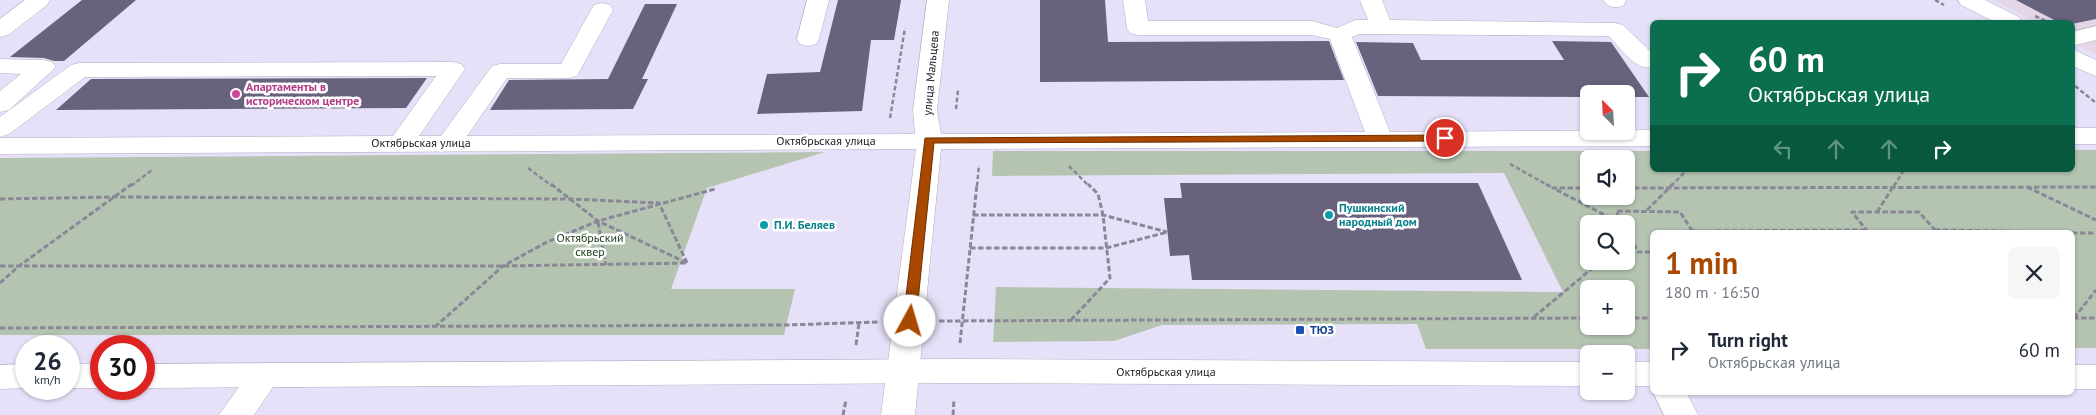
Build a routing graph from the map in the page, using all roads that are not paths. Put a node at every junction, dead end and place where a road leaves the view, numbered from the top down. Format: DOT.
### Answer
graph roads {
  1 [pos="39,0"];
  2 [pos="818,0"];
  3 [pos="938,0"];
  4 [pos="1134,0"];
  5 [pos="1371,0"];
  6 [pos="1969,0"];
  7 [pos="602,10"];
  8 [pos="2007,20"];
  9 [pos="1382,27"];
  10 [pos="0,30"];
  11 [pos="2096,33"];
  12 [pos="1340,35"];
  13 [pos="2075,38"];
  14 [pos="808,39"];
  15 [pos="2075,58"];
  16 [pos="1650,64"];
  17 [pos="0,66"];
  18 [pos="2096,69"];
  19 [pos="0,105"];
  20 [pos="0,128"];
  21 [pos="2075,136"];
  22 [pos="2096,136"];
  23 [pos="1650,138"];
  24 [pos="1380,139"];
  25 [pos="929,140"];
  26 [pos="450,143"];
  27 [pos="401,144"];
  28 [pos="0,146"];
  29 [pos="904,372"];
  30 [pos="1580,374"];
  31 [pos="1635,374"];
  32 [pos="1650,374"];
  33 [pos="265,375"];
  34 [pos="15,376"];
  35 [pos="155,376"];
  36 [pos="2075,376"];
  37 [pos="0,377"];
  38 [pos="2096,377"];
  39 [pos="1671,395"];
  40 [pos="236,415"];
  41 [pos="898,415"];
  42 [pos="1681,415"];
  1 -- 10 [label="street"];
  2 -- 14 [label="street"];
  3 -- 25 [label="street, улица Мальцева"];
  4 -- 12 [label="street"];
  5 -- 9 [label="street"];
  6 -- 8 [label="street"];
  7 -- 26 [label="street"];
  9 -- 12 [label="street"];
  9 -- 16 [label="street"];
  11 -- 13 [label="street"];
  12 -- 24 [label="street"];
  15 -- 18 [label="street"];
  17 -- 19 [label="street"];
  20 -- 27 [label="street"];
  21 -- 22 [label="street"];
  23 -- 24 [label="street, Октябрьская улица"];
  24 -- 25 [label="street, Октябрьская улица"];
  25 -- 26 [label="street, Октябрьская улица"];
  25 -- 29 [label="street, улица Мальцева"];
  26 -- 27 [label="street, Октябрьская улица"];
  27 -- 28 [label="street, Октябрьская улица"];
  29 -- 30 [label="street, Октябрьская улица"];
  29 -- 33 [label="street, Октябрьская улица"];
  29 -- 41 [label="street, улица Мальцева"];
  31 -- 32 [label="street"];
  33 -- 35 [label="street, Октябрьская улица"];
  33 -- 40 [label="street"];
  34 -- 37 [label="street"];
  36 -- 38 [label="street"];
  39 -- 42 [label="street"];
}
